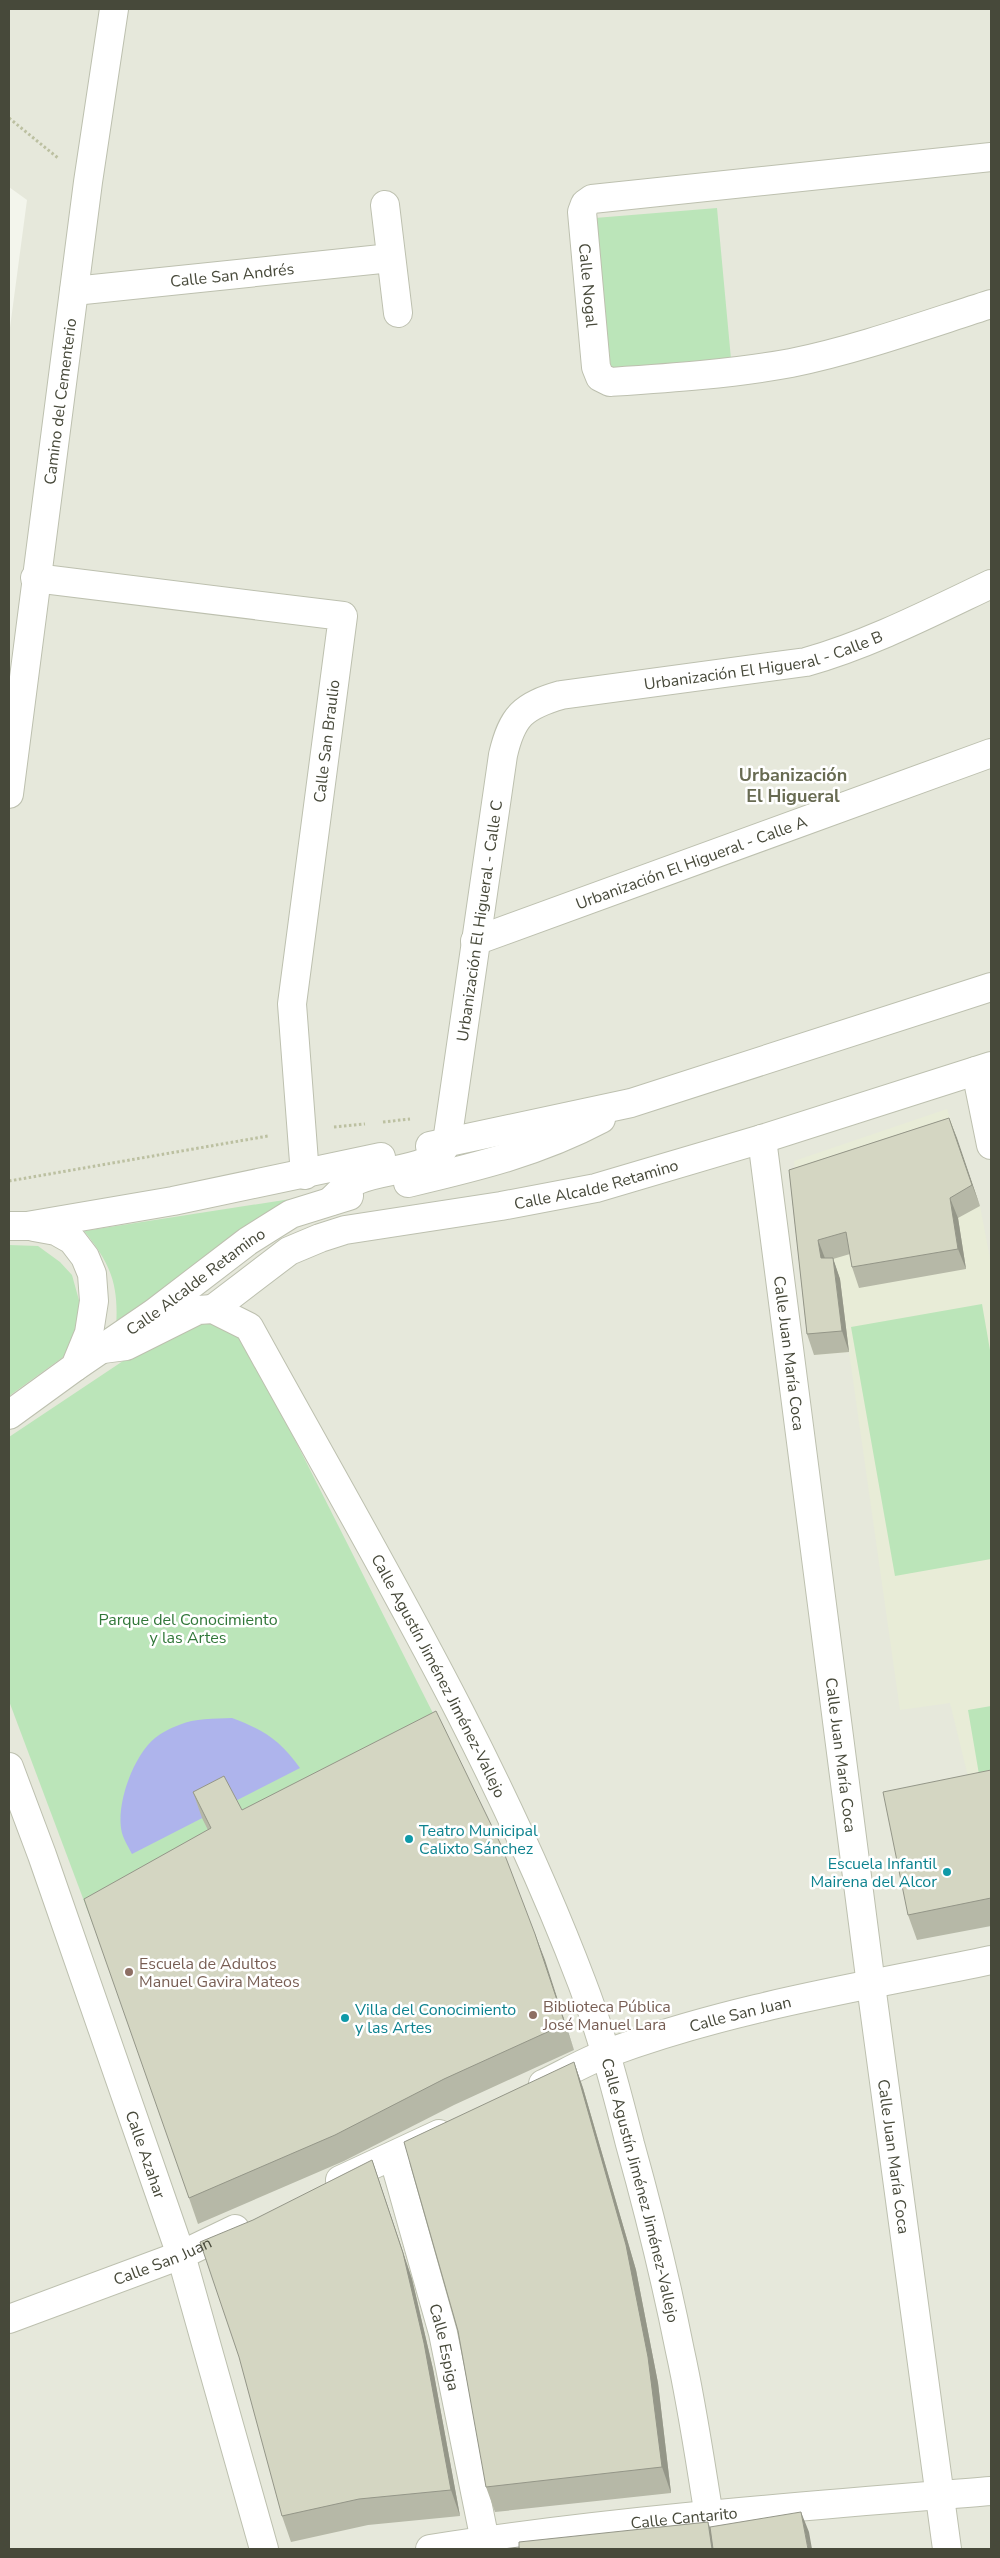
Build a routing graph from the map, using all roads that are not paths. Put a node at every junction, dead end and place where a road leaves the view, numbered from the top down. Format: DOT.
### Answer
graph roads {
  1 [pos="114,9"];
  2 [pos="991,157"];
  3 [pos="385,205"];
  4 [pos="391,258"];
  5 [pos="74,291"];
  6 [pos="991,304"];
  7 [pos="398,313"];
  8 [pos="35,578"];
  9 [pos="991,584"];
  10 [pos="527,707"];
  11 [pos="991,753"];
  12 [pos="9,794"];
  13 [pos="475,941"];
  14 [pos="991,987"];
  15 [pos="984,1069"];
  16 [pos="631,1103"];
  17 [pos="762,1139"];
  18 [pos="447,1142"];
  19 [pos="991,1145"];
  20 [pos="305,1174"];
  21 [pos="330,1201"];
  22 [pos="14,1225"];
  23 [pos="213,1309"];
  24 [pos="103,1348"];
  25 [pos="75,1367"];
  26 [pos="9,1415"];
  27 [pos="9,1767"];
  28 [pos="991,1960"];
  29 [pos="871,1985"];
  30 [pos="606,2053"];
  31 [pos="517,2096"];
  32 [pos="464,2122"];
  33 [pos="393,2156"];
  34 [pos="313,2193"];
  35 [pos="260,2218"];
  36 [pos="181,2255"];
  37 [pos="9,2319"];
  38 [pos="991,2491"];
  39 [pos="941,2495"];
  40 [pos="709,2516"];
  41 [pos="485,2540"];
  42 [pos="264,2549"];
  43 [pos="430,2549"];
  44 [pos="947,2549"];
  1 -- 5 [label="street, Camino del Cementerio"];
  2 -- 6 [label="street, Calle Nogal"];
  3 -- 4 [label="street"];
  4 -- 5 [label="street, Calle San Andrés"];
  4 -- 7 [label="street"];
  5 -- 8 [label="street, Camino del Cementerio"];
  8 -- 12 [label="street, Camino del Cementerio"];
  8 -- 20 [label="street, Calle San Braulio"];
  9 -- 10 [label="street, Urbanización El Higueral - Calle B"];
  10 -- 13 [label="street, Urbanización El Higueral - Calle C"];
  11 -- 13 [label="street, Urbanización El Higueral - Calle A"];
  13 -- 18 [label="street, Urbanización El Higueral - Calle C"];
  14 -- 16 [label="street, Calle Alcalde Retamino"];
  15 -- 17 [label="street, Calle Alcalde Retamino"];
  15 -- 19 [label="street"];
  16 -- 18 [label="street, Calle Alcalde Retamino"];
  16 -- 21 [label="street, Calle Alcalde Retamino"];
  17 -- 23 [label="street, Calle Alcalde Retamino"];
  17 -- 29 [label="street, Calle Juan María Coca"];
  18 -- 20 [label="street, Calle Alcalde Retamino"];
  18 -- 21 [label="street"];
  20 -- 22 [label="street, Calle Alcalde Retamino"];
  21 -- 24 [label="street, Calle Alcalde Retamino"];
  22 -- 25 [label="street, Calle Alcalde Retamino"];
  23 -- 24 [label="street"];
  23 -- 30 [label="street, Calle Agustín Jiménez Jiménez-Vallejo"];
  24 -- 25 [label="street, Calle Alcalde Retamino"];
  25 -- 26 [label="street, Calle Alcalde Retamino"];
  27 -- 36 [label="street, Calle Azahar"];
  28 -- 29 [label="street, Calle San Juan"];
  29 -- 30 [label="street, Calle San Juan"];
  29 -- 39 [label="street, Calle Juan María Coca"];
  30 -- 31 [label="street, Calle San Juan"];
  30 -- 40 [label="street, Calle Agustín Jiménez Jiménez-Vallejo"];
  32 -- 33 [label="street"];
  33 -- 34 [label="street"];
  33 -- 41 [label="street, Calle Espiga"];
  35 -- 36 [label="street, Calle San Juan"];
  36 -- 37 [label="street, Calle San Juan"];
  36 -- 42 [label="street, Calle Azahar"];
  38 -- 39 [label="street, Calle Cantarito"];
  39 -- 40 [label="street, Calle Cantarito"];
  39 -- 44 [label="street, Calle Juan María Coca"];
  40 -- 41 [label="street, Calle Cantarito"];
  41 -- 43 [label="street, Calle Cantarito"];
}
